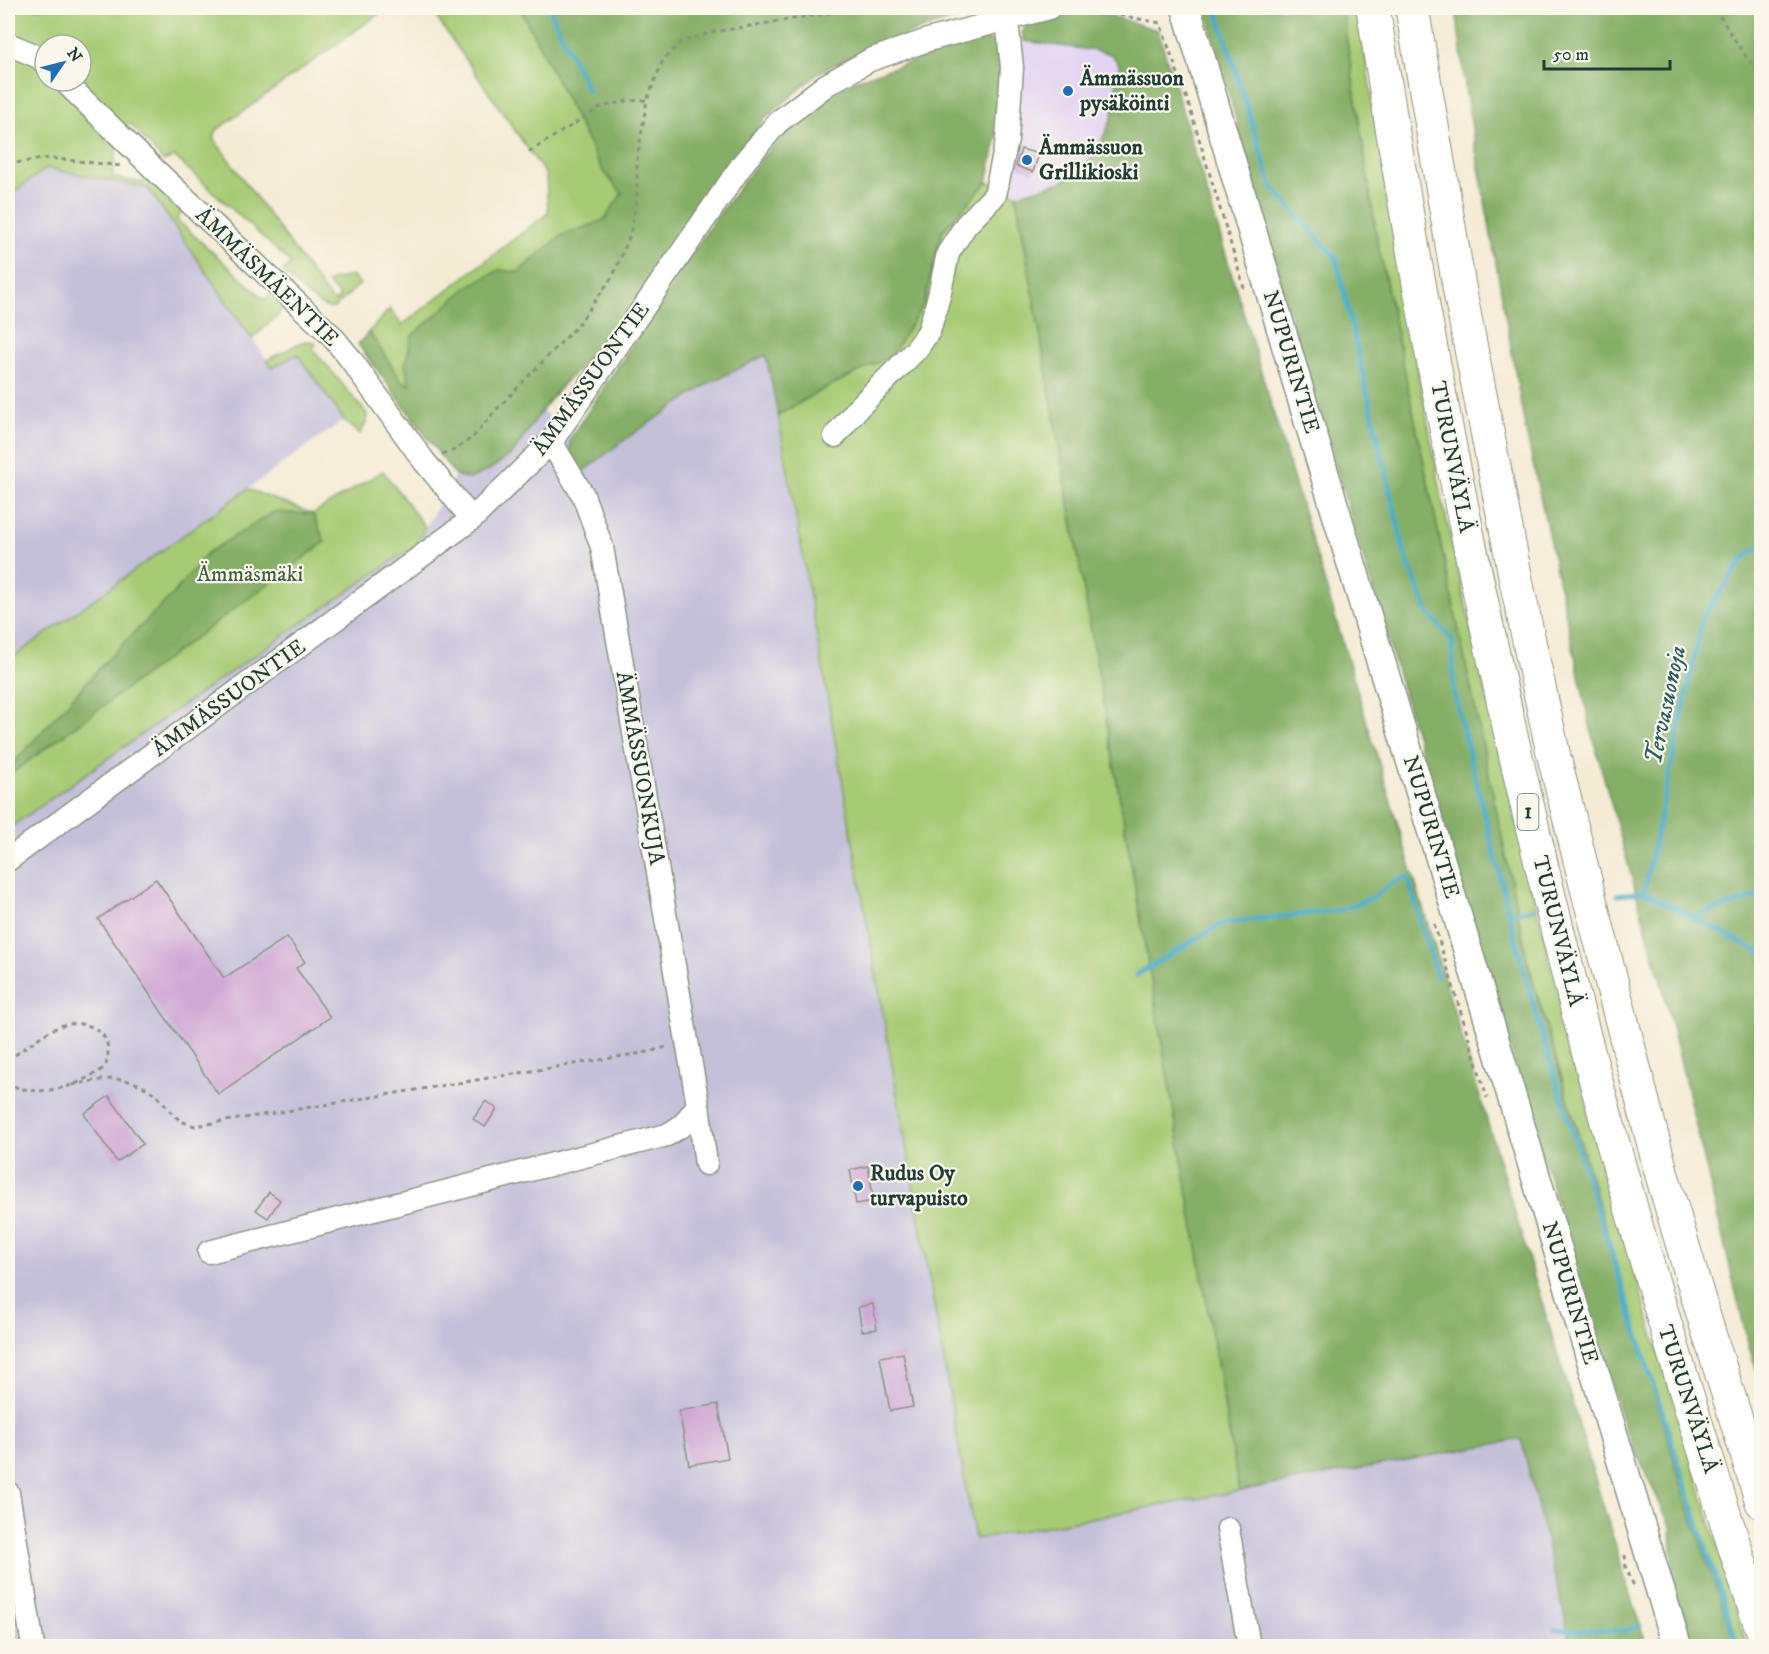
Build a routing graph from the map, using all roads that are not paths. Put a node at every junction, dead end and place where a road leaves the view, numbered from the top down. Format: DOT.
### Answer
graph roads {
  1 [pos="1048,8"];
  2 [pos="1186,8"];
  3 [pos="1373,8"];
  4 [pos="1412,8"];
  5 [pos="1006,20"];
  6 [pos="8,44"];
  7 [pos="33,54"];
  8 [pos="76,93"];
  9 [pos="835,436"];
  10 [pos="551,442"];
  11 [pos="472,519"];
  12 [pos="8,860"];
  13 [pos="698,1105"];
  14 [pos="706,1164"];
  15 [pos="209,1252"];
  16 [pos="1716,1488"];
  17 [pos="1758,1490"];
  18 [pos="8,1493"];
  19 [pos="1228,1529"];
  20 [pos="16,1592"];
  21 [pos="1761,1628"];
  22 [pos="33,1647"];
  23 [pos="1250,1647"];
  24 [pos="1677,1647"];
  1 -- 5 [label="street, ÄMMÄSSUONTIE"];
  2 -- 24 [label="main road, NUPURINTIE"];
  3 -- 16 [label="highway, TURUNVÄYLÄ / 1"];
  4 -- 17 [label="highway, TURUNVÄYLÄ / 1"];
  5 -- 9 [label="street"];
  5 -- 10 [label="street, ÄMMÄSSUONTIE"];
  6 -- 7 [label="street"];
  8 -- 11 [label="street, ÄMMÄSMÄENTIE"];
  10 -- 11 [label="street, ÄMMÄSSUONTIE"];
  10 -- 13 [label="street, ÄMMÄSSUONKUJA"];
  11 -- 12 [label="street, ÄMMÄSSUONTIE"];
  13 -- 14 [label="street, ÄMMÄSSUONKUJA"];
  13 -- 15 [label="street"];
  16 -- 17 [label="street"];
  16 -- 21 [label="highway, TURUNVÄYLÄ / 1"];
  18 -- 20 [label="street"];
  19 -- 23 [label="street"];
  20 -- 22 [label="street"];
}
